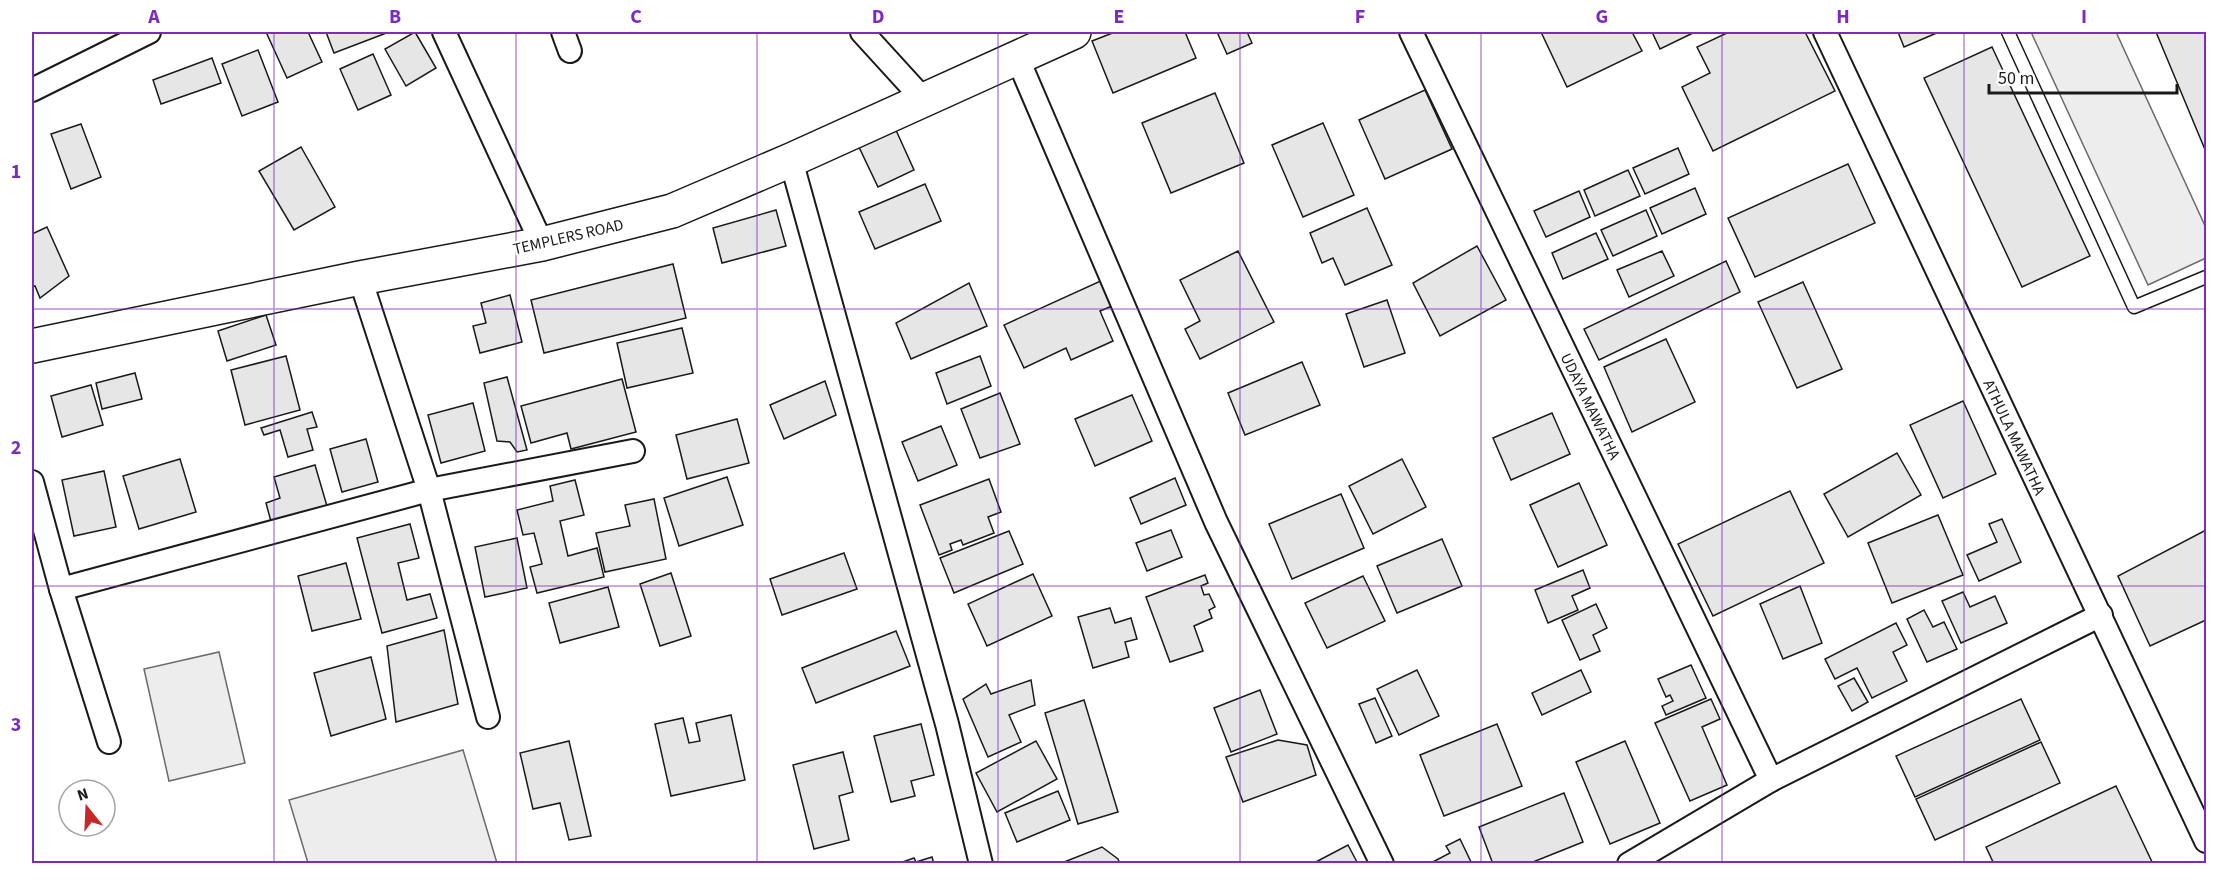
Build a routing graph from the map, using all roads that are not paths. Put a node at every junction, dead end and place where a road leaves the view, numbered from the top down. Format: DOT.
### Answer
graph roads {
  1 [pos="149,32"];
  2 [pos="444,32"];
  3 [pos="862,32"];
  4 [pos="1074,32"];
  5 [pos="1411,32"];
  6 [pos="1825,32"];
  7 [pos="2008,32"];
  8 [pos="1017,57"];
  9 [pos="32,90"];
  10 [pos="924,100"];
  11 [pos="791,160"];
  12 [pos="542,244"];
  13 [pos="2206,277"];
  14 [pos="360,278"];
  15 [pos="32,346"];
  16 [pos="633,451"];
  17 [pos="32,482"];
  18 [pos="429,490"];
  19 [pos="61,589"];
  20 [pos="2101,615"];
  21 [pos="488,717"];
  22 [pos="109,742"];
  23 [pos="1771,780"];
  24 [pos="2206,842"];
  25 [pos="981,864"];
  26 [pos="1382,864"];
  27 [pos="1629,864"];
  1 -- 9 [label="street"];
  2 -- 12 [label="street"];
  3 -- 10 [label="street"];
  4 -- 8 [label="main road, TEMPLERS ROAD"];
  5 -- 23 [label="street, UDAYA MAWATHA"];
  6 -- 20 [label="street, ATHULA MAWATHA"];
  7 -- 13 [label="lane"];
  8 -- 10 [label="main road, TEMPLERS ROAD"];
  8 -- 26 [label="street"];
  10 -- 11 [label="main road, TEMPLERS ROAD"];
  11 -- 12 [label="main road, TEMPLERS ROAD"];
  11 -- 25 [label="street"];
  12 -- 14 [label="main road, TEMPLERS ROAD"];
  14 -- 15 [label="main road, TEMPLERS ROAD"];
  14 -- 18 [label="street"];
  16 -- 18 [label="street"];
  17 -- 19 [label="street"];
  18 -- 19 [label="street"];
  18 -- 21 [label="street"];
  19 -- 22 [label="street"];
  20 -- 23 [label="street"];
  20 -- 24 [label="street, ATHULA MAWATHA"];
  23 -- 27 [label="street"];
}
